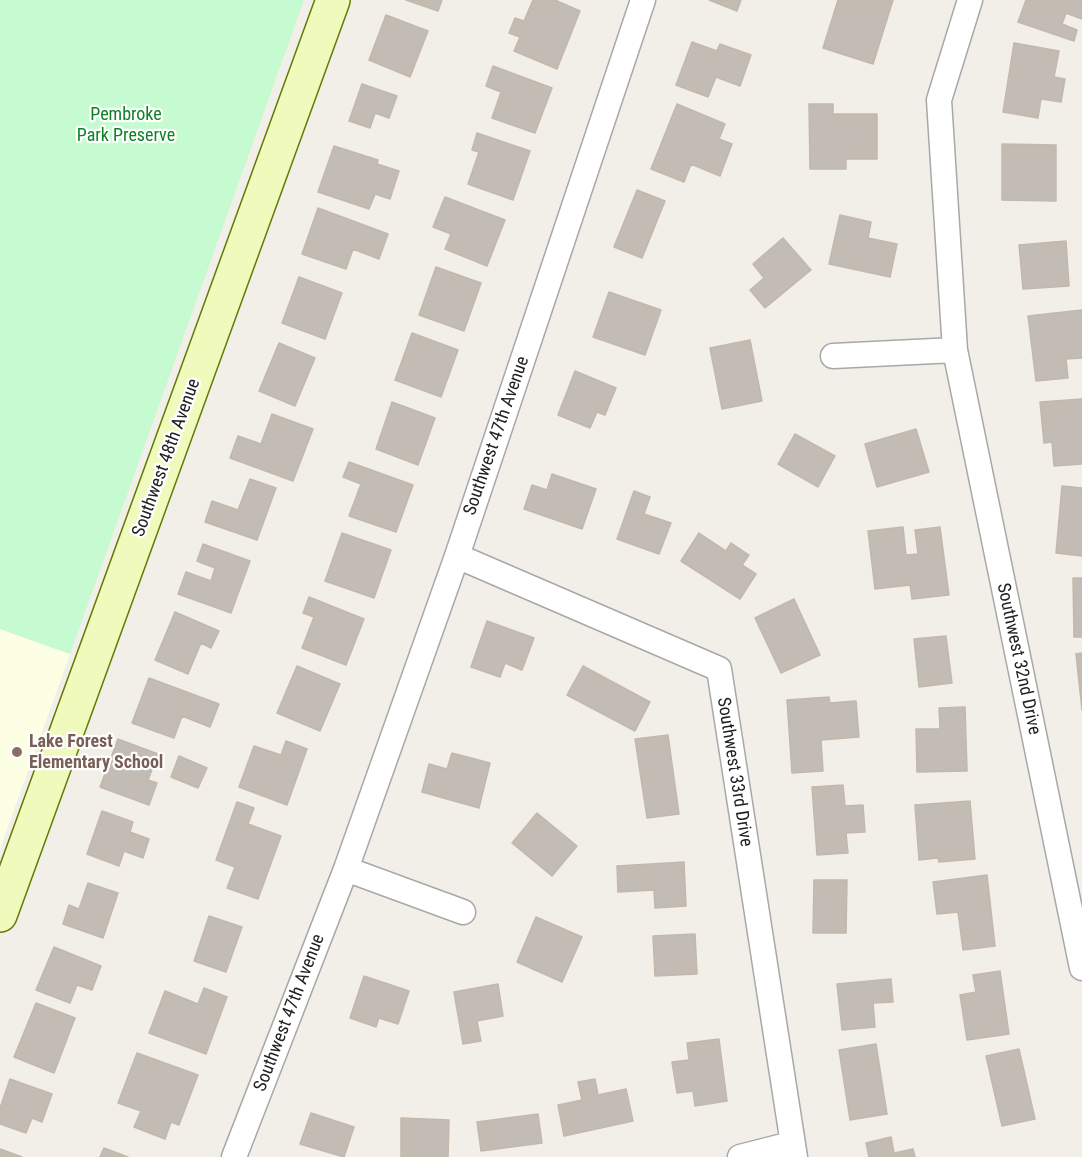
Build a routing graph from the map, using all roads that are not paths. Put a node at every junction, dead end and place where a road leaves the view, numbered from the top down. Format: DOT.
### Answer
graph roads {
  1 [pos="333,0"];
  2 [pos="643,0"];
  3 [pos="970,0"];
  4 [pos="955,350"];
  5 [pos="833,356"];
  6 [pos="457,556"];
  7 [pos="346,869"];
  8 [pos="463,912"];
  9 [pos="0,915"];
  10 [pos="1082,968"];
  11 [pos="793,1151"];
  12 [pos="234,1157"];
  13 [pos="740,1157"];
  1 -- 9 [label="street, Southwest 48th Avenue"];
  2 -- 6 [label="street, Southwest 47th Avenue"];
  3 -- 4 [label="street, Southwest 32nd Drive"];
  4 -- 5 [label="street"];
  4 -- 10 [label="street, Southwest 32nd Drive"];
  6 -- 7 [label="street, Southwest 47th Avenue"];
  6 -- 11 [label="street, Southwest 33rd Drive"];
  7 -- 8 [label="street"];
  7 -- 12 [label="street, Southwest 47th Avenue"];
  11 -- 13 [label="street"];
}
